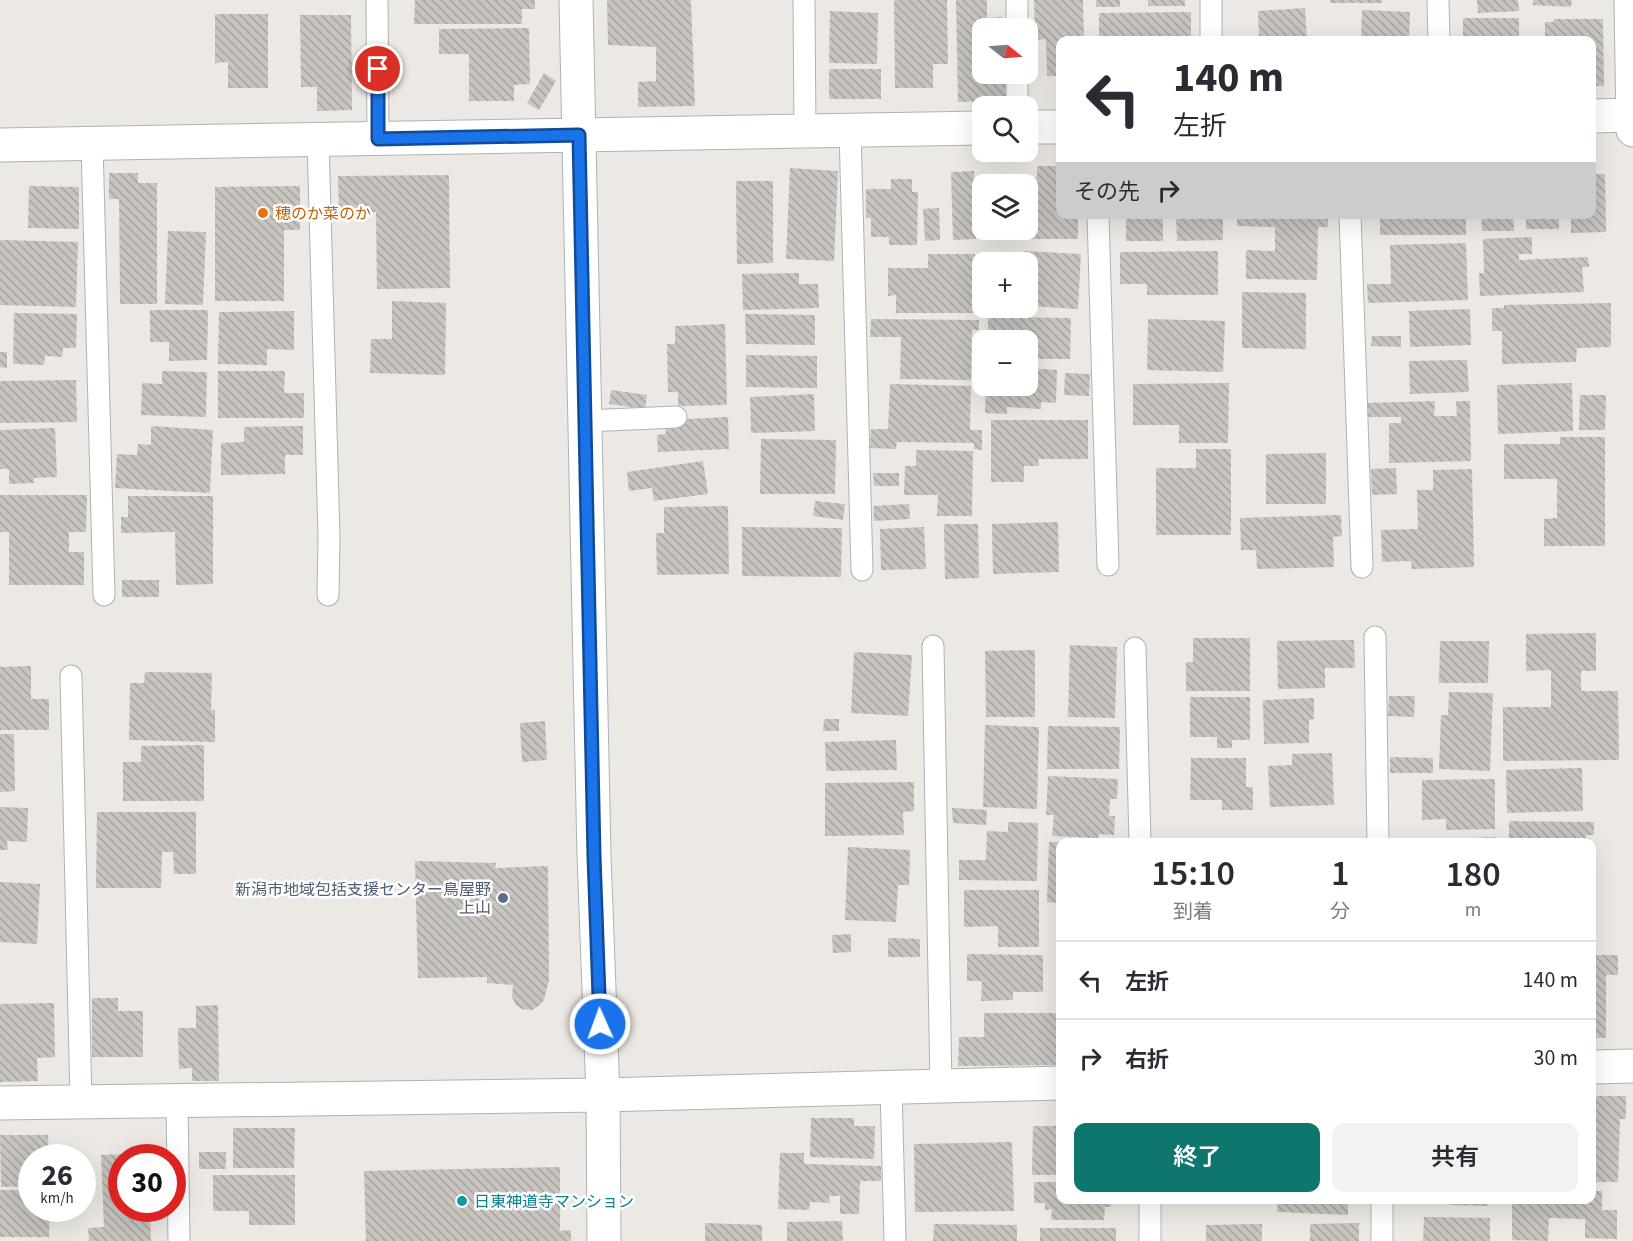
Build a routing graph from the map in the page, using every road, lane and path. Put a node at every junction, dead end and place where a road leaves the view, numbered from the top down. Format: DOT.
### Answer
graph roads {
  1 [pos="377,0"];
  2 [pos="576,0"];
  3 [pos="804,0"];
  4 [pos="1017,0"];
  5 [pos="1211,0"];
  6 [pos="1438,0"];
  7 [pos="1631,0"];
  8 [pos="1017,18"];
  9 [pos="1211,36"];
  10 [pos="1439,36"];
  11 [pos="1633,115"];
  12 [pos="1596,116"];
  13 [pos="1038,127"];
  14 [pos="1056,127"];
  15 [pos="972,128"];
  16 [pos="1633,130"];
  17 [pos="850,131"];
  18 [pos="805,132"];
  19 [pos="579,135"];
  20 [pos="378,139"];
  21 [pos="318,140"];
  22 [pos="92,144"];
  23 [pos="0,145"];
  24 [pos="1098,219"];
  25 [pos="1350,219"];
  26 [pos="676,417"];
  27 [pos="586,421"];
  28 [pos="1108,565"];
  29 [pos="1362,567"];
  30 [pos="862,570"];
  31 [pos="104,595"];
  32 [pos="328,595"];
  33 [pos="1376,637"];
  34 [pos="933,646"];
  35 [pos="1135,648"];
  36 [pos="71,676"];
  37 [pos="1140,838"];
  38 [pos="1378,838"];
  39 [pos="1633,1066"];
  40 [pos="1596,1067"];
  41 [pos="1056,1083"];
  42 [pos="941,1086"];
  43 [pos="891,1087"];
  44 [pos="603,1095"];
  45 [pos="81,1101"];
  46 [pos="177,1101"];
  47 [pos="0,1102"];
  48 [pos="1150,1204"];
  49 [pos="1382,1204"];
  50 [pos="179,1241"];
  51 [pos="604,1241"];
  52 [pos="895,1241"];
  53 [pos="1150,1241"];
  54 [pos="1382,1241"];
  1 -- 20 [label="lane"];
  2 -- 19 [label="street"];
  3 -- 18 [label="lane"];
  4 -- 8 [label="lane"];
  5 -- 9 [label="lane"];
  6 -- 10 [label="lane"];
  7 -- 11 [label="street"];
  11 -- 12 [label="street"];
  11 -- 16 [label="street"];
  13 -- 14 [label="street"];
  15 -- 17 [label="street"];
  17 -- 18 [label="street"];
  17 -- 30 [label="lane"];
  18 -- 19 [label="street"];
  19 -- 20 [label="street"];
  19 -- 27 [label="street"];
  20 -- 21 [label="street"];
  21 -- 22 [label="street"];
  21 -- 32 [label="lane"];
  22 -- 23 [label="street"];
  22 -- 31 [label="lane"];
  24 -- 28 [label="lane"];
  25 -- 29 [label="lane"];
  26 -- 27 [label="lane"];
  27 -- 44 [label="street"];
  33 -- 38 [label="lane"];
  34 -- 42 [label="lane"];
  35 -- 37 [label="lane"];
  36 -- 45 [label="lane"];
  39 -- 40 [label="street"];
  41 -- 42 [label="street"];
  42 -- 43 [label="street"];
  43 -- 44 [label="street"];
  43 -- 52 [label="lane"];
  44 -- 46 [label="street"];
  44 -- 51 [label="street"];
  45 -- 46 [label="street"];
  45 -- 47 [label="street"];
  46 -- 50 [label="lane"];
  48 -- 53 [label="lane"];
  49 -- 54 [label="lane"];
}
